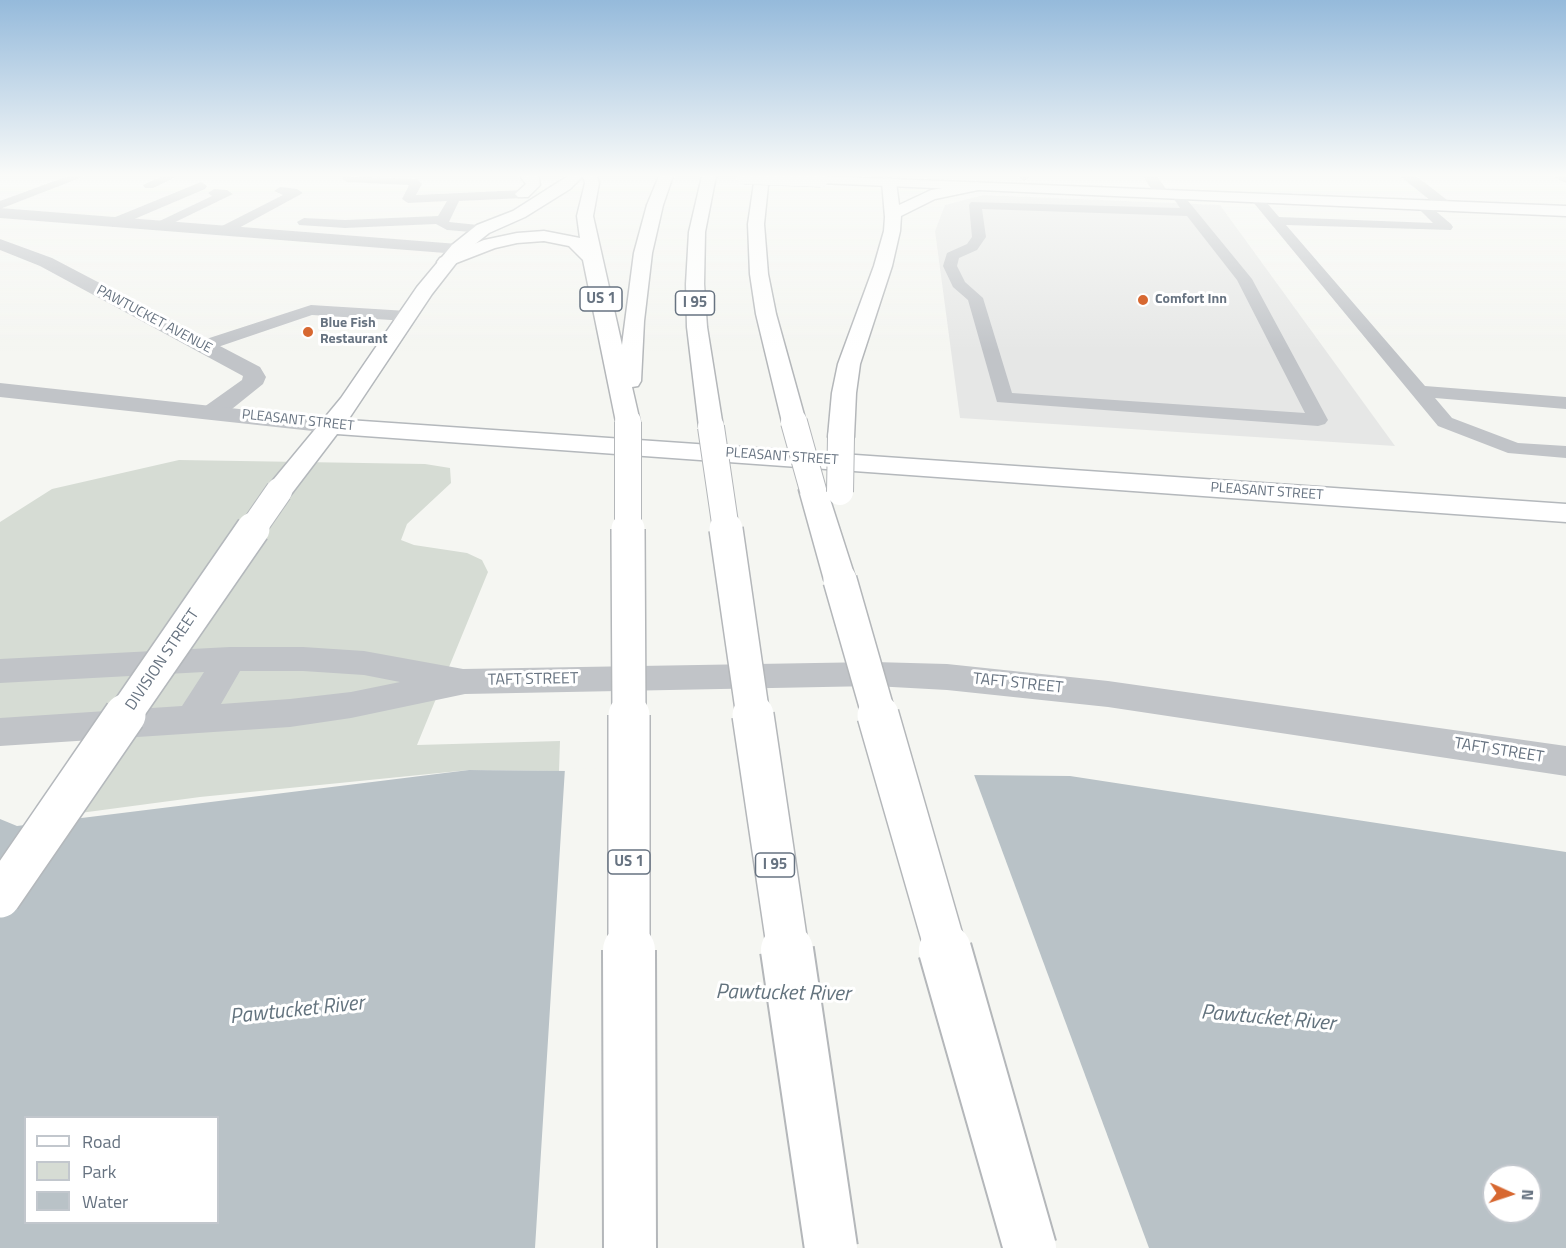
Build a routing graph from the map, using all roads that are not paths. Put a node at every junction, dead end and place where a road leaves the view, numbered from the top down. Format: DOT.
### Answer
graph roads {
  1 [pos="13,234"];
  2 [pos="243,234"];
  3 [pos="477,234"];
  4 [pos="588,234"];
  5 [pos="648,234"];
  6 [pos="697,234"];
  7 [pos="757,234"];
  8 [pos="890,234"];
  9 [pos="979,234"];
  10 [pos="1208,234"];
  11 [pos="1287,234"];
  12 [pos="0,244"];
  13 [pos="452,256"];
  14 [pos="592,258"];
  15 [pos="407,316"];
  16 [pos="203,346"];
  17 [pos="0,390"];
  18 [pos="1419,391"];
  19 [pos="1566,403"];
  20 [pos="213,412"];
  21 [pos="628,422"];
  22 [pos="331,426"];
  23 [pos="1566,452"];
  24 [pos="827,491"];
  25 [pos="1566,513"];
  26 [pos="230,659"];
  27 [pos="0,671"];
  28 [pos="465,681"];
  29 [pos="193,719"];
  30 [pos="0,732"];
  31 [pos="1566,761"];
  32 [pos="0,897"];
  33 [pos="630,1248"];
  34 [pos="831,1248"];
  35 [pos="1030,1248"];
  1 -- 12 [label="street"];
  2 -- 13 [label="street"];
  3 -- 13 [label="main road, DIVISION STREET"];
  4 -- 14 [label="main road, US 1"];
  5 -- 21 [label="main road"];
  6 -- 34 [label="main road, I 95, bridge"];
  7 -- 24 [label="main road, bridge"];
  8 -- 24 [label="main road, bridge"];
  9 -- 10 [label="lane"];
  11 -- 18 [label="lane"];
  12 -- 16 [label="street, PAWTUCKET AVENUE"];
  13 -- 14 [label="main road"];
  13 -- 15 [label="main road, DIVISION STREET"];
  14 -- 21 [label="main road, US 1"];
  15 -- 16 [label="lane"];
  15 -- 22 [label="main road, DIVISION STREET"];
  16 -- 20 [label="street, PAWTUCKET AVENUE"];
  17 -- 20 [label="street, PLEASANT STREET"];
  18 -- 19 [label="lane"];
  18 -- 23 [label="lane"];
  20 -- 22 [label="street, PLEASANT STREET"];
  21 -- 33 [label="main road, US 1, bridge"];
  22 -- 25 [label="main road, PLEASANT STREET"];
  22 -- 32 [label="main road, DIVISION STREET, bridge"];
  24 -- 35 [label="main road, bridge"];
  26 -- 27 [label="street, TAFT STREET"];
  26 -- 28 [label="street, TAFT STREET"];
  26 -- 29 [label="street"];
  28 -- 29 [label="street, TAFT STREET"];
  28 -- 31 [label="street, TAFT STREET"];
  29 -- 30 [label="street, TAFT STREET"];
}
